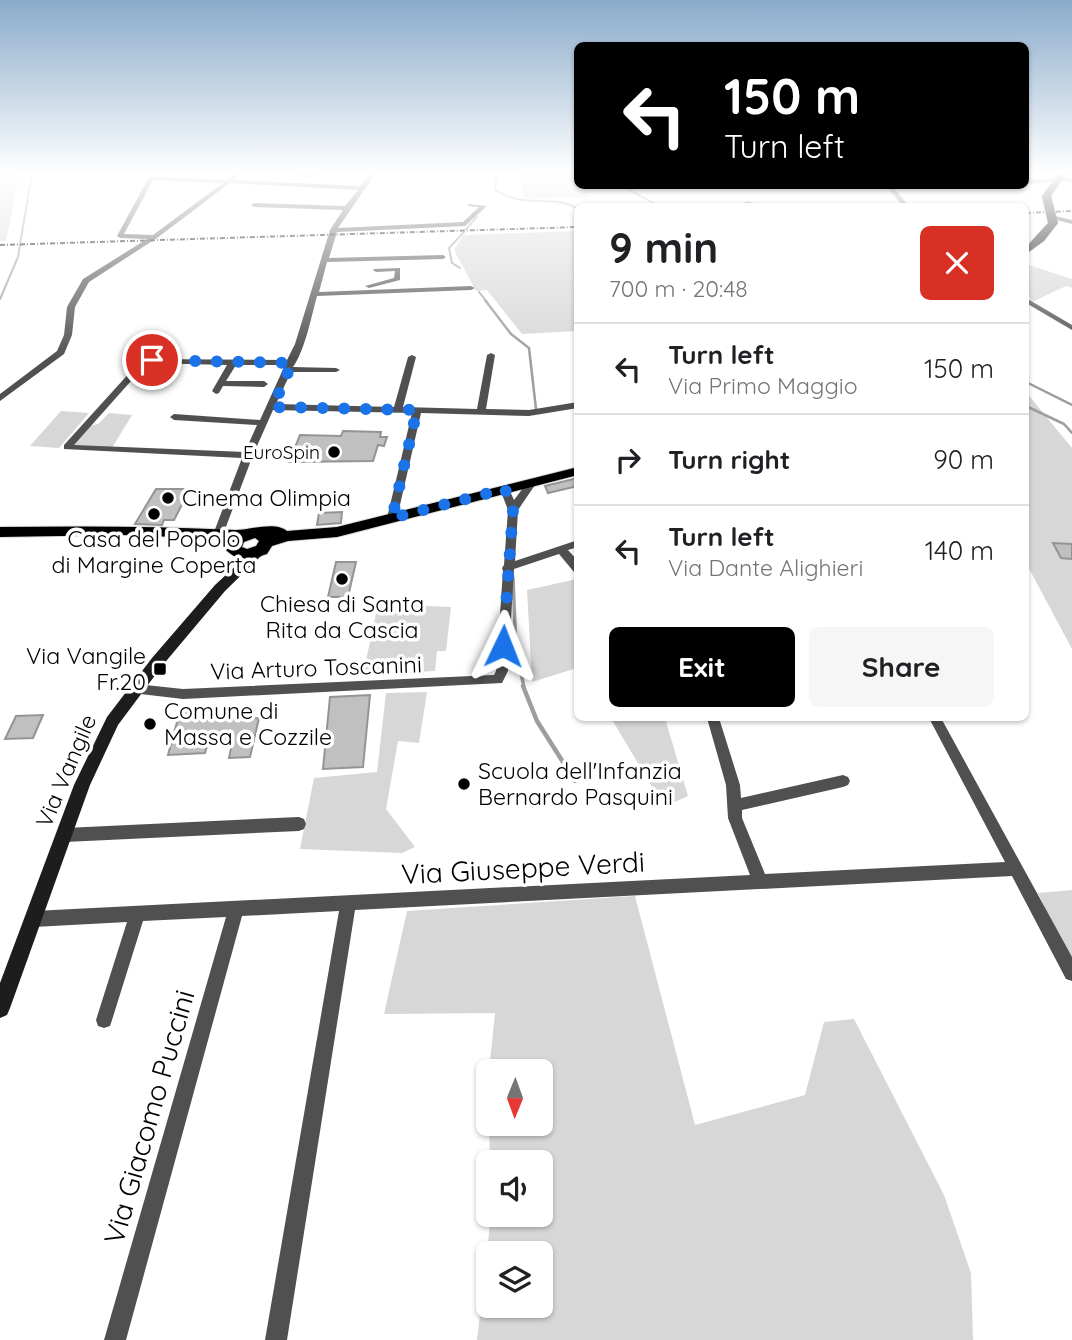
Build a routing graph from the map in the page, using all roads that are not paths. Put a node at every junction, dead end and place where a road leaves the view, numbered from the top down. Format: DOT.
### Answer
graph roads {
  1 [pos="120,236"];
  2 [pos="156,236"];
  3 [pos="332,236"];
  4 [pos="1043,236"];
  5 [pos="1029,248"];
  6 [pos="443,257"];
  7 [pos="326,260"];
  8 [pos="376,270"];
  9 [pos="471,288"];
  10 [pos="353,293"];
  11 [pos="317,294"];
  12 [pos="1029,301"];
  13 [pos="1072,328"];
  14 [pos="491,355"];
  15 [pos="412,357"];
  16 [pos="233,362"];
  17 [pos="291,366"];
  18 [pos="336,370"];
  19 [pos="264,384"];
  20 [pos="218,387"];
  21 [pos="0,398"];
  22 [pos="574,406"];
  23 [pos="273,407"];
  24 [pos="398,410"];
  25 [pos="417,410"];
  26 [pos="481,412"];
  27 [pos="174,417"];
  28 [pos="264,423"];
  29 [pos="248,455"];
  30 [pos="574,472"];
  31 [pos="532,482"];
  32 [pos="505,489"];
  33 [pos="513,510"];
  34 [pos="392,518"];
  35 [pos="219,532"];
  36 [pos="0,534"];
  37 [pos="249,543"];
  38 [pos="574,544"];
  39 [pos="561,549"];
  40 [pos="574,564"];
  41 [pos="507,568"];
  42 [pos="226,582"];
  43 [pos="135,689"];
  44 [pos="714,721"];
  45 [pos="937,721"];
  46 [pos="843,781"];
  47 [pos="736,805"];
  48 [pos="299,824"];
  49 [pos="65,835"];
  50 [pos="1013,869"];
  51 [pos="760,882"];
  52 [pos="348,903"];
  53 [pos="236,909"];
  54 [pos="136,914"];
  55 [pos="34,919"];
  56 [pos="1072,973"];
  57 [pos="0,1008"];
  58 [pos="104,1020"];
  59 [pos="115,1340"];
  60 [pos="276,1340"];
  1 -- 2 [label="street"];
  2 -- 21 [label="street"];
  3 -- 7 [label="street"];
  4 -- 5 [label="main road"];
  6 -- 7 [label="street"];
  7 -- 11 [label="street"];
  8 -- 10 [label="street"];
  9 -- 10 [label="street"];
  10 -- 11 [label="street"];
  11 -- 17 [label="street"];
  12 -- 13 [label="street"];
  14 -- 26 [label="street"];
  15 -- 24 [label="street"];
  16 -- 17 [label="street"];
  16 -- 20 [label="street"];
  16 -- 29 [label="street"];
  17 -- 18 [label="street"];
  17 -- 23 [label="street"];
  19 -- 20 [label="street"];
  22 -- 26 [label="street"];
  23 -- 24 [label="street"];
  23 -- 28 [label="street"];
  24 -- 25 [label="street"];
  25 -- 26 [label="street"];
  25 -- 34 [label="street"];
  27 -- 28 [label="street"];
  28 -- 29 [label="street"];
  29 -- 35 [label="street"];
  30 -- 31 [label="main road"];
  31 -- 32 [label="main road"];
  31 -- 33 [label="street"];
  32 -- 33 [label="street"];
  32 -- 34 [label="main road"];
  33 -- 41 [label="street"];
  34 -- 37 [label="main road"];
  35 -- 36 [label="main road"];
  35 -- 37 [label="main road"];
  36 -- 37 [label="main road"];
  37 -- 42 [label="street, Via Vangile"];
  37 -- 42 [label="street"];
  38 -- 39 [label="street"];
  39 -- 40 [label="street"];
  39 -- 41 [label="street"];
  41 -- 43 [label="street, Via Arturo Toscanini"];
  42 -- 43 [label="street, Via Vangile"];
  43 -- 49 [label="street, Via Vangile"];
  44 -- 47 [label="street"];
  45 -- 50 [label="street"];
  46 -- 47 [label="street"];
  47 -- 51 [label="street"];
  48 -- 49 [label="street"];
  49 -- 55 [label="street, Via Vangile"];
  50 -- 51 [label="street, Via Giuseppe Verdi"];
  50 -- 56 [label="street"];
  51 -- 52 [label="street, Via Giuseppe Verdi"];
  52 -- 53 [label="street, Via Giuseppe Verdi"];
  52 -- 60 [label="street"];
  53 -- 54 [label="street, Via Giuseppe Verdi"];
  53 -- 59 [label="street, Via Giacomo Puccini"];
  54 -- 55 [label="street, Via Giuseppe Verdi"];
  54 -- 58 [label="street"];
  55 -- 57 [label="street, Via Vangile"];
}
